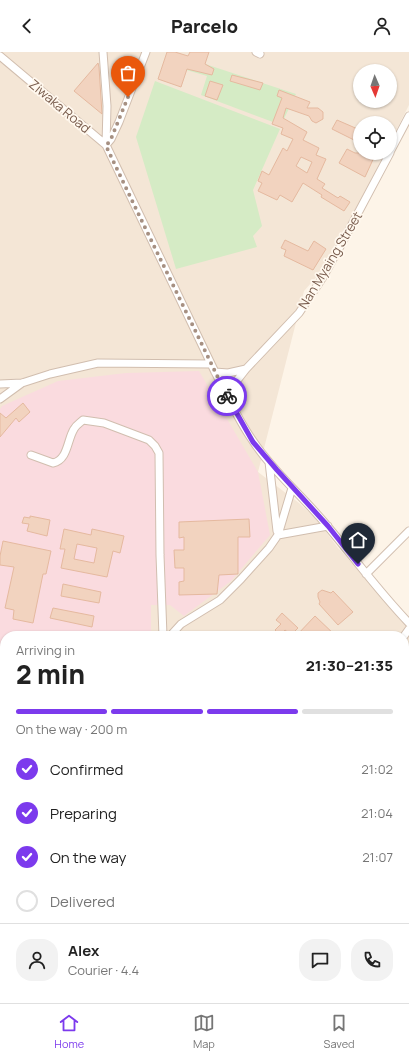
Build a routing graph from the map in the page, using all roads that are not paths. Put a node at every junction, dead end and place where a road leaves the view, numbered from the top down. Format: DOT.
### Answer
graph roads {
  1 [pos="103,52"];
  2 [pos="146,52"];
  3 [pos="0,56"];
  4 [pos="409,116"];
  5 [pos="397,139"];
  6 [pos="106,146"];
  7 [pos="386,160"];
  8 [pos="211,364"];
  9 [pos="246,369"];
  10 [pos="215,372"];
  11 [pos="22,383"];
  12 [pos="0,384"];
  13 [pos="0,399"];
  14 [pos="230,402"];
  15 [pos="32,455"];
  16 [pos="269,461"];
  17 [pos="292,488"];
  18 [pos="328,526"];
  19 [pos="409,531"];
  20 [pos="278,535"];
  21 [pos="366,574"];
  22 [pos="409,623"];
  23 [pos="163,631"];
  24 [pos="175,631"];
  1 -- 6 [label="street"];
  2 -- 6 [label="street"];
  3 -- 6 [label="street, Ziwaka Road"];
  4 -- 5 [label="street, Nan Myaing Street"];
  6 -- 8 [label="street, Ziwaka Road"];
  7 -- 9 [label="street, Nan Myaing Street"];
  8 -- 10 [label="street, Ziwaka Road"];
  8 -- 11 [label="street"];
  9 -- 10 [label="street"];
  9 -- 14 [label="street, Nan Myaing Street"];
  10 -- 14 [label="street, Ziwaka Road"];
  11 -- 12 [label="street"];
  11 -- 13 [label="street"];
  14 -- 16 [label="street, Ziwaka Road"];
  15 -- 23 [label="street"];
  16 -- 17 [label="street, Ziwaka Road"];
  16 -- 20 [label="street"];
  17 -- 18 [label="street, Ziwaka Road"];
  17 -- 20 [label="street"];
  18 -- 20 [label="street"];
  18 -- 21 [label="street, Ziwaka Road"];
  19 -- 21 [label="street"];
  20 -- 24 [label="street"];
  21 -- 22 [label="street, Ziwaka Road"];
}
